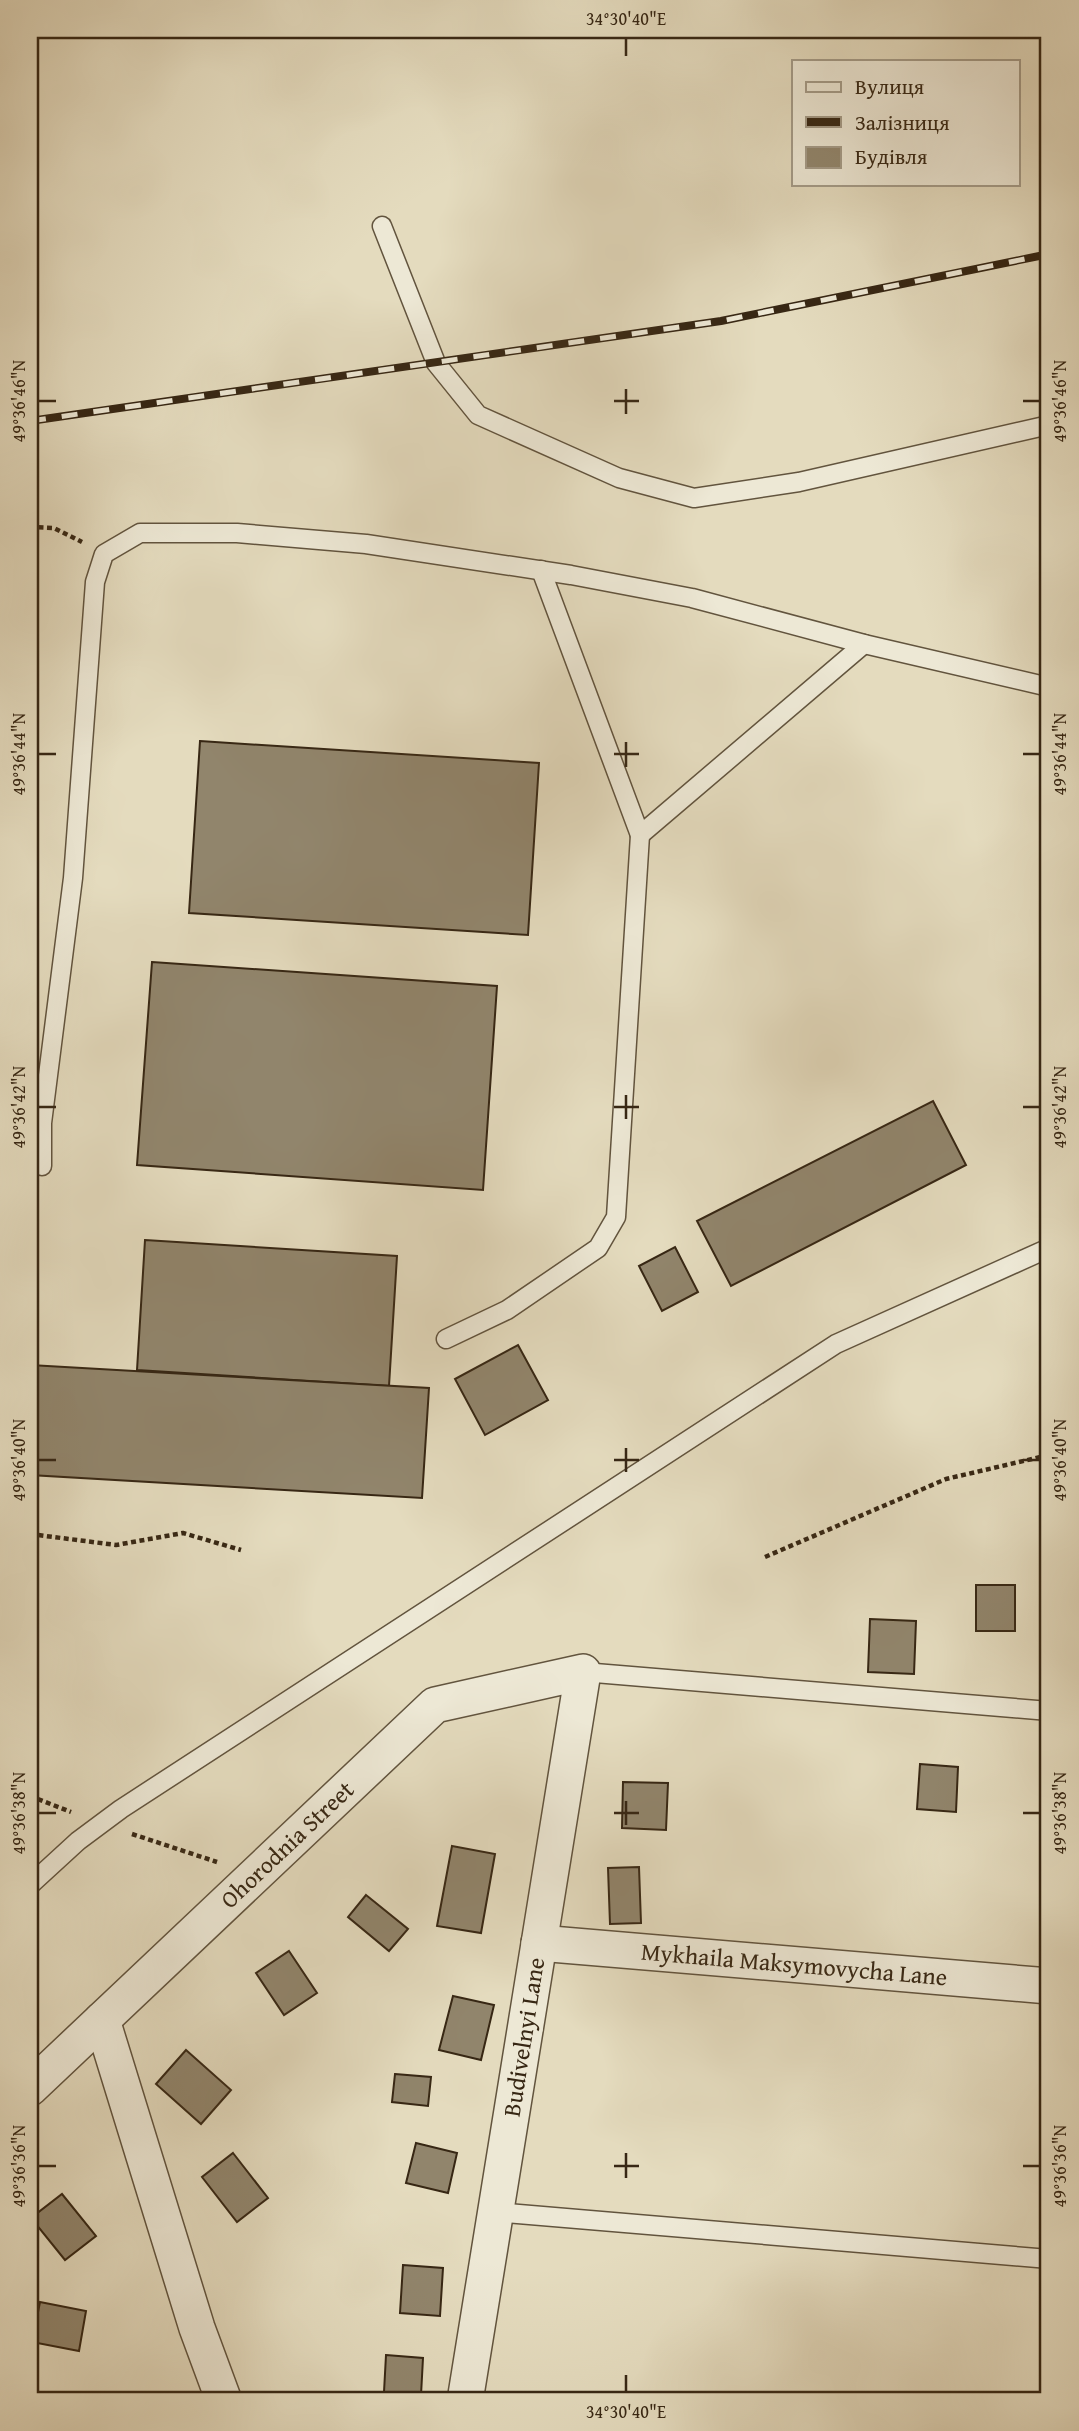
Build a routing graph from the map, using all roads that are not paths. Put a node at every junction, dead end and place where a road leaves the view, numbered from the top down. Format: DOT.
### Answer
graph roads {
  1 [pos="382,226"];
  2 [pos="1049,425"];
  3 [pos="541,570"];
  4 [pos="864,644"];
  5 [pos="1049,687"];
  6 [pos="640,835"];
  7 [pos="42,1166"];
  8 [pos="1049,1248"];
  9 [pos="446,1339"];
  10 [pos="583,1672"];
  11 [pos="1049,1711"];
  12 [pos="30,1885"];
  13 [pos="539,1943"];
  14 [pos="1049,1986"];
  15 [pos="102,2020"];
  16 [pos="30,2088"];
  17 [pos="495,2212"];
  18 [pos="1049,2259"];
  19 [pos="224,2401"];
  20 [pos="465,2401"];
  1 -- 2 [label="lane"];
  3 -- 4 [label="lane"];
  3 -- 6 [label="lane"];
  3 -- 7 [label="lane"];
  4 -- 5 [label="lane"];
  4 -- 6 [label="lane"];
  6 -- 9 [label="lane"];
  8 -- 12 [label="lane"];
  10 -- 11 [label="lane"];
  10 -- 13 [label="street, Budivelnyi Lane"];
  10 -- 15 [label="street, Ohorodnia Street"];
  13 -- 14 [label="street, Mykhaila Maksymovycha Lane"];
  13 -- 17 [label="street, Budivelnyi Lane"];
  15 -- 16 [label="street, Ohorodnia Street"];
  15 -- 19 [label="street"];
  17 -- 18 [label="lane"];
  17 -- 20 [label="street, Budivelnyi Lane"];
}
